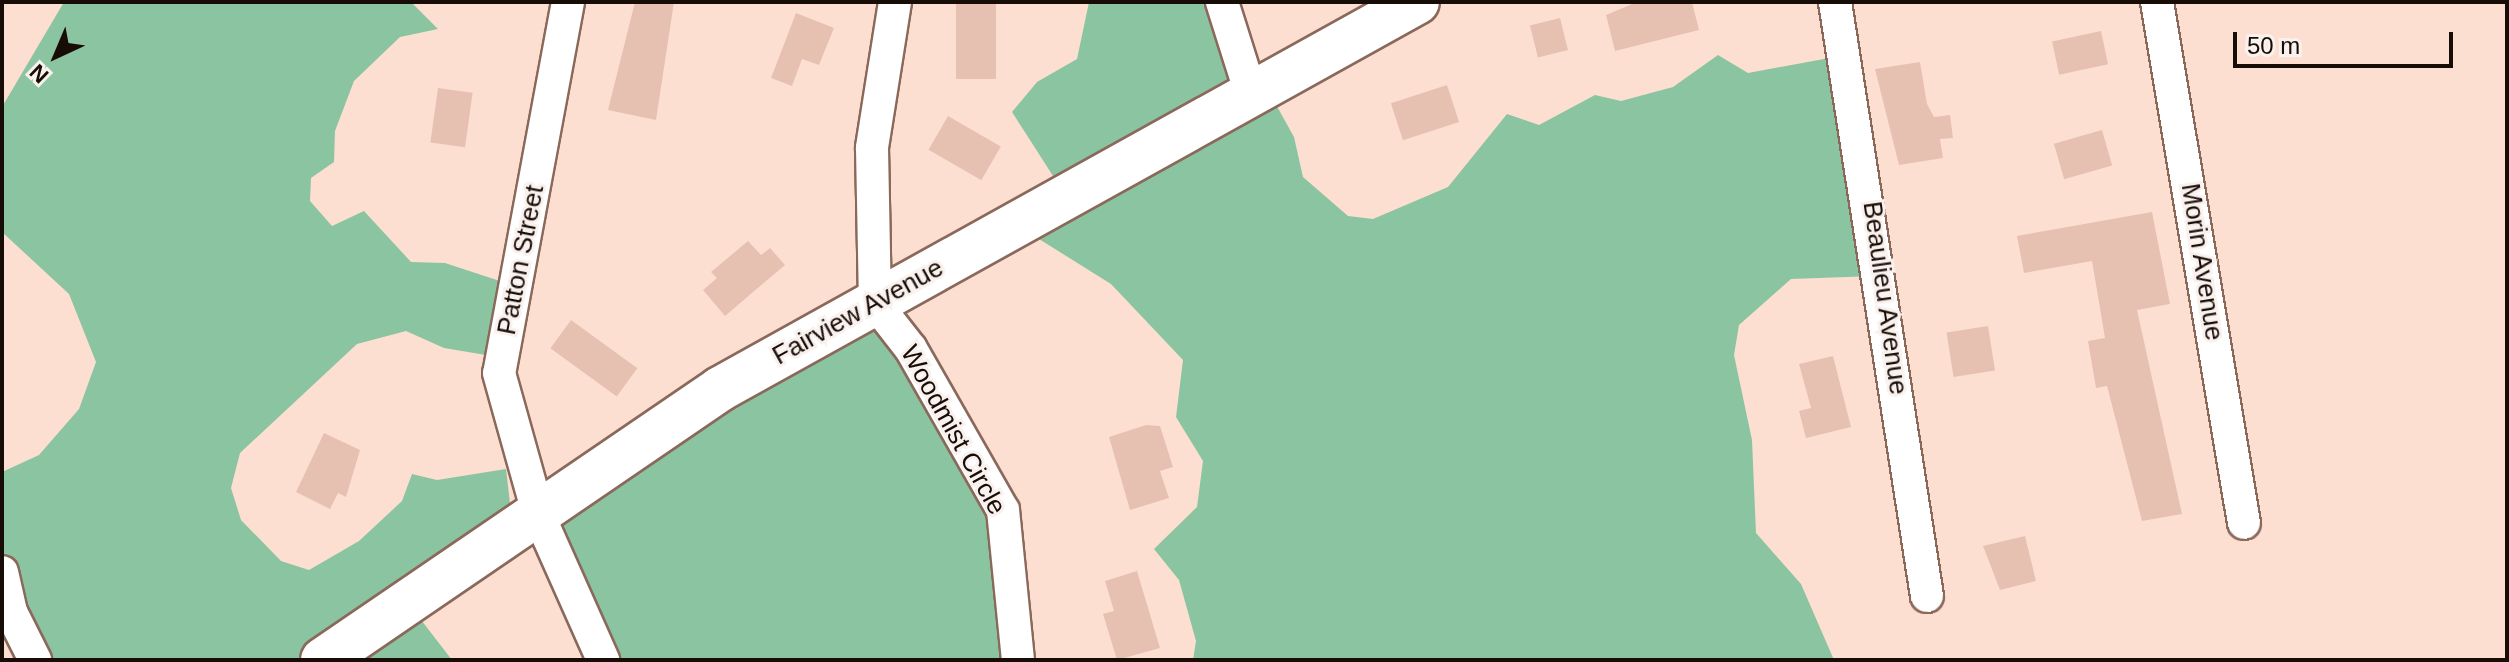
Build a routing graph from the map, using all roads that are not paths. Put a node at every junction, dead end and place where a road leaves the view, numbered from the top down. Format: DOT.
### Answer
graph roads {
  1 [pos="568,2"];
  2 [pos="895,2"];
  3 [pos="1222,2"];
  4 [pos="1417,2"];
  5 [pos="1835,2"];
  6 [pos="2157,2"];
  7 [pos="1251,94"];
  8 [pos="875,303"];
  9 [pos="539,516"];
  10 [pos="2244,523"];
  11 [pos="2,572"];
  12 [pos="1927,596"];
  13 [pos="35,660"];
  14 [pos="323,660"];
  15 [pos="603,660"];
  16 [pos="1018,660"];
  1 -- 9 [label="street, Patton Street"];
  2 -- 8 [label="street"];
  3 -- 7 [label="street"];
  4 -- 7 [label="main road, Fairview Avenue"];
  5 -- 12 [label="street, Beaulieu Avenue"];
  6 -- 10 [label="street, Morin Avenue"];
  7 -- 8 [label="main road, Fairview Avenue"];
  8 -- 9 [label="main road, Fairview Avenue"];
  8 -- 16 [label="street, Woodmist Circle"];
  9 -- 14 [label="main road, Fairview Avenue"];
  9 -- 15 [label="street"];
  11 -- 13 [label="street"];
}
